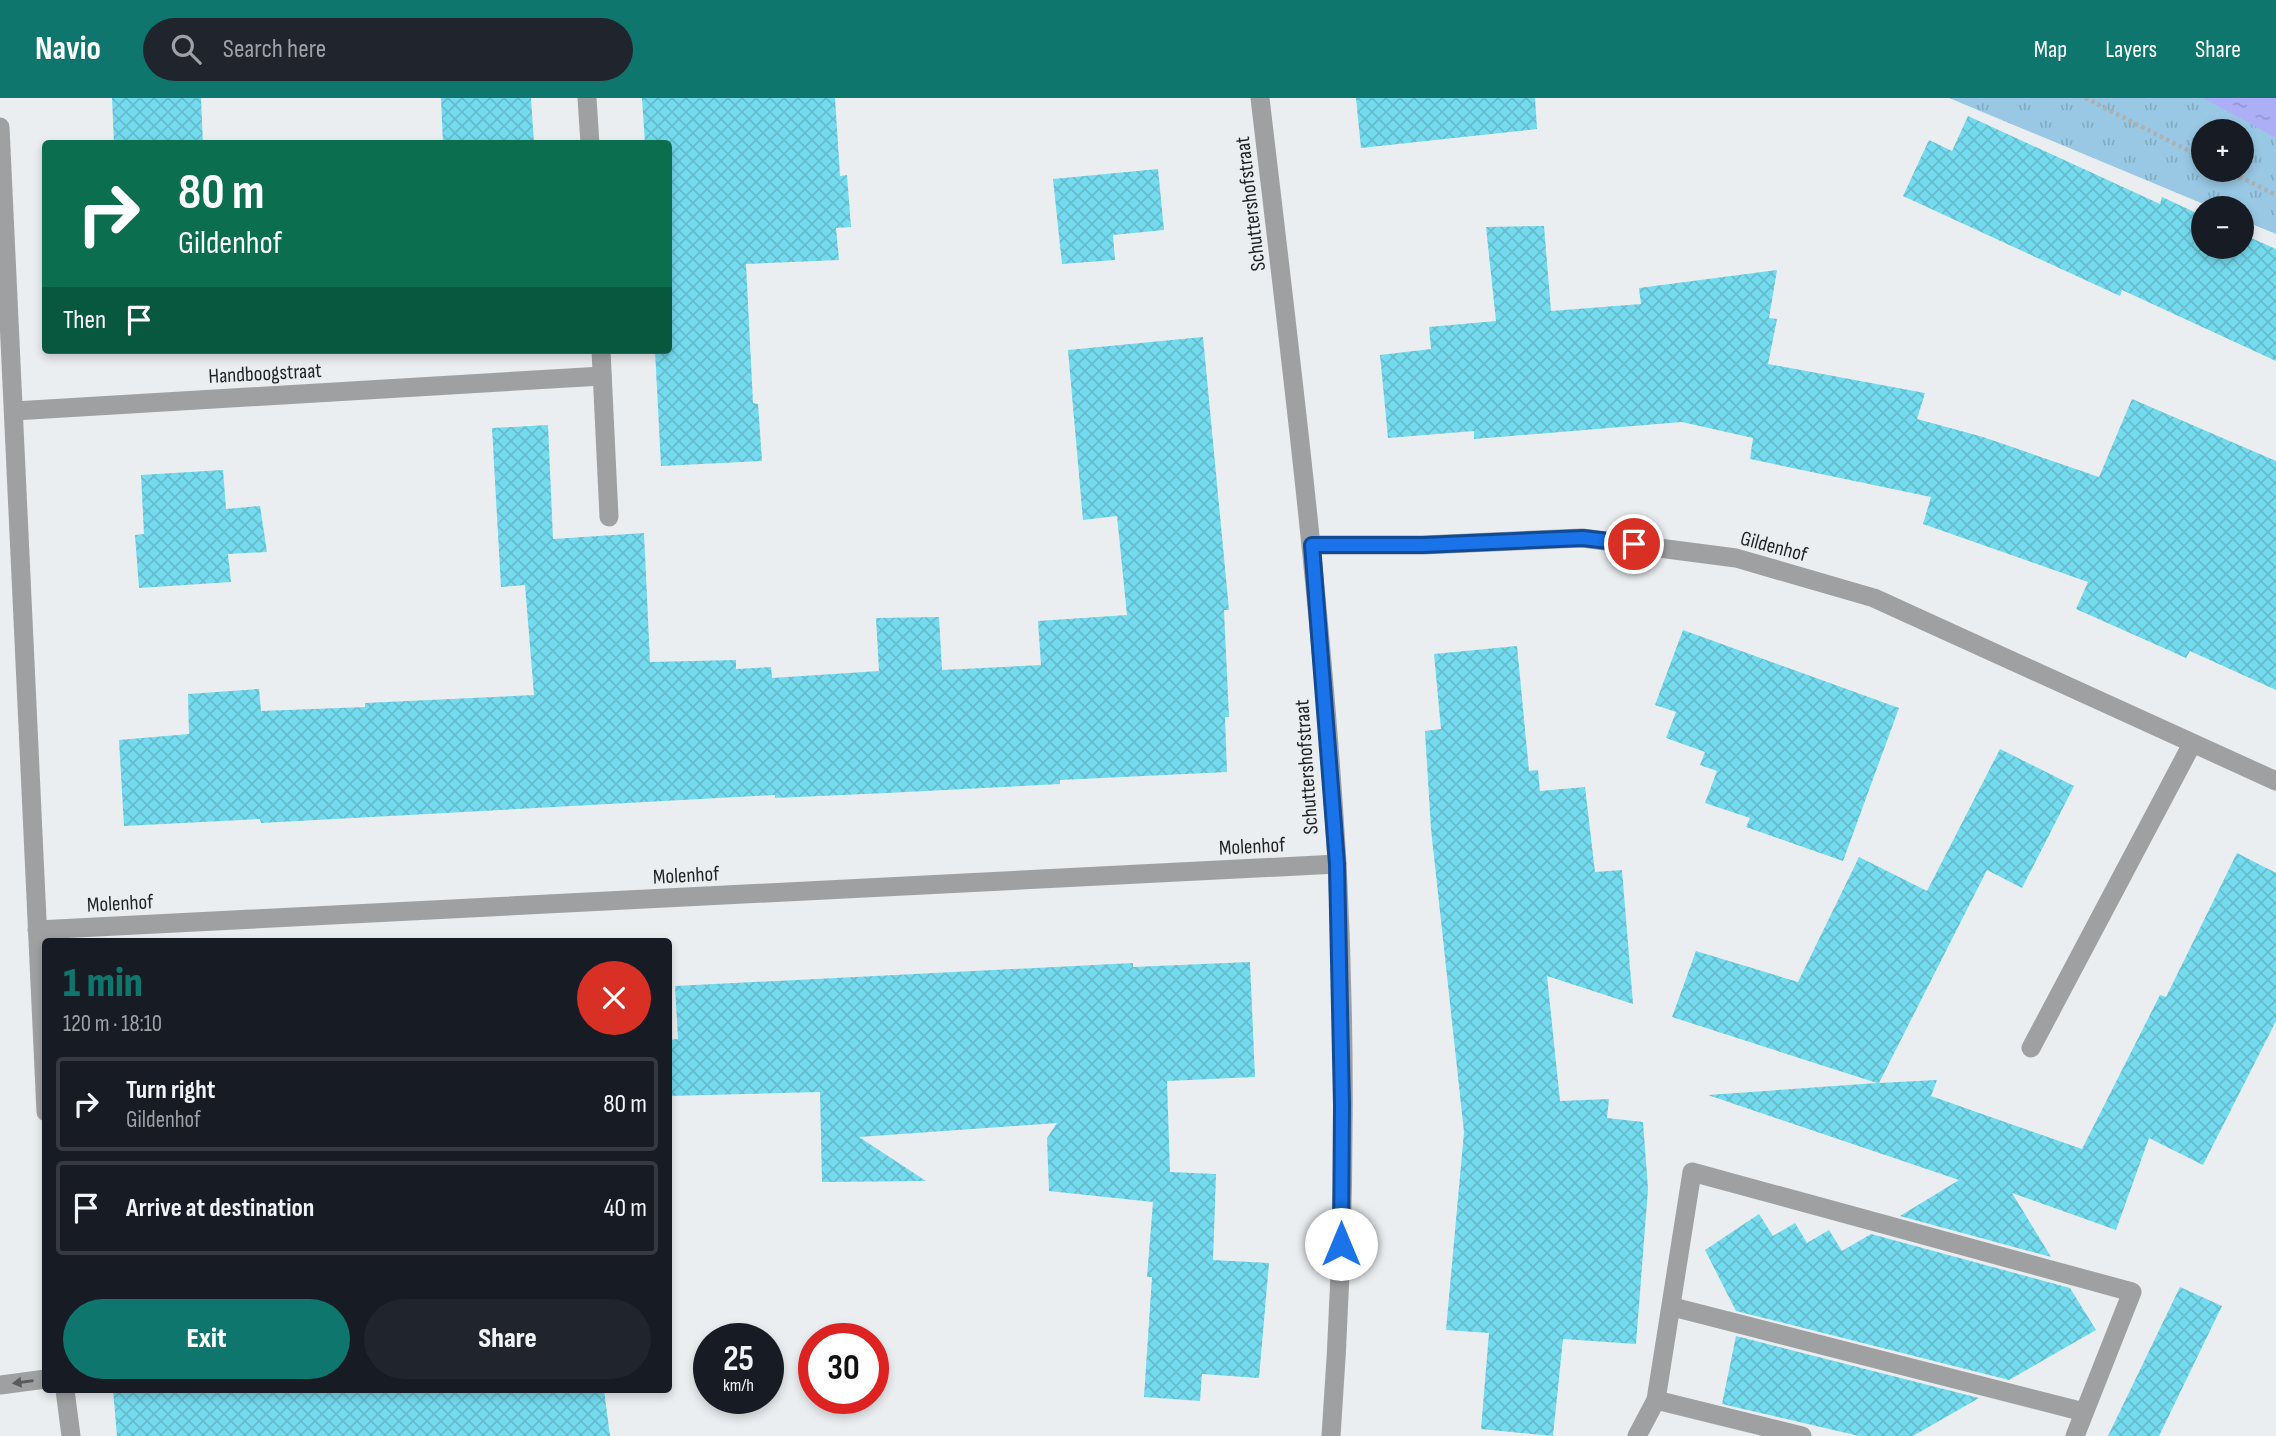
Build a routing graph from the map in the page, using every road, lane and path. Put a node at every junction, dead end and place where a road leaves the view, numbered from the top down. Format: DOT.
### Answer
graph roads {
  1 [pos="587,98"];
  2 [pos="1261,98"];
  3 [pos="2085,98"];
  4 [pos="0,127"];
  5 [pos="590,140"];
  6 [pos="2191,152"];
  7 [pos="2251,182"];
  8 [pos="2276,195"];
  9 [pos="5,333"];
  10 [pos="601,354"];
  11 [pos="602,376"];
  12 [pos="14,411"];
  13 [pos="609,517"];
  14 [pos="1312,545"];
  15 [pos="2192,744"];
  16 [pos="2276,782"];
  17 [pos="1337,864"];
  18 [pos="37,930"];
  19 [pos="42,1031"];
  20 [pos="2031,1048"];
  21 [pos="1673,1307"];
  22 [pos="42,1380"];
  23 [pos="0,1385"];
  24 [pos="65,1393"];
  25 [pos="1656,1400"];
  26 [pos="2084,1412"];
  27 [pos="71,1436"];
  28 [pos="1331,1436"];
  29 [pos="1637,1436"];
  30 [pos="1802,1436"];
  31 [pos="2075,1436"];
  1 -- 5 [label="street"];
  2 -- 14 [label="street, Schuttershofstraat"];
  3 -- 6 [label="path"];
  4 -- 9 [label="street"];
  7 -- 8 [label="path"];
  9 -- 12 [label="street"];
  10 -- 11 [label="street"];
  11 -- 12 [label="street, Handboogstraat"];
  11 -- 13 [label="street"];
  12 -- 18 [label="street"];
  14 -- 15 [label="street, Gildenhof"];
  14 -- 17 [label="street, Schuttershofstraat"];
  15 -- 16 [label="street, Gildenhof"];
  15 -- 20 [label="street"];
  17 -- 18 [label="street, Molenhof"];
  17 -- 28 [label="street, Schuttershofstraat"];
  18 -- 19 [label="street"];
  21 -- 25 [label="street"];
  21 -- 26 [label="street"];
  21 -- 26 [label="street"];
  22 -- 23 [label="street, one-way"];
  24 -- 27 [label="street"];
  25 -- 29 [label="street"];
  25 -- 30 [label="street"];
  26 -- 31 [label="street"];
}
